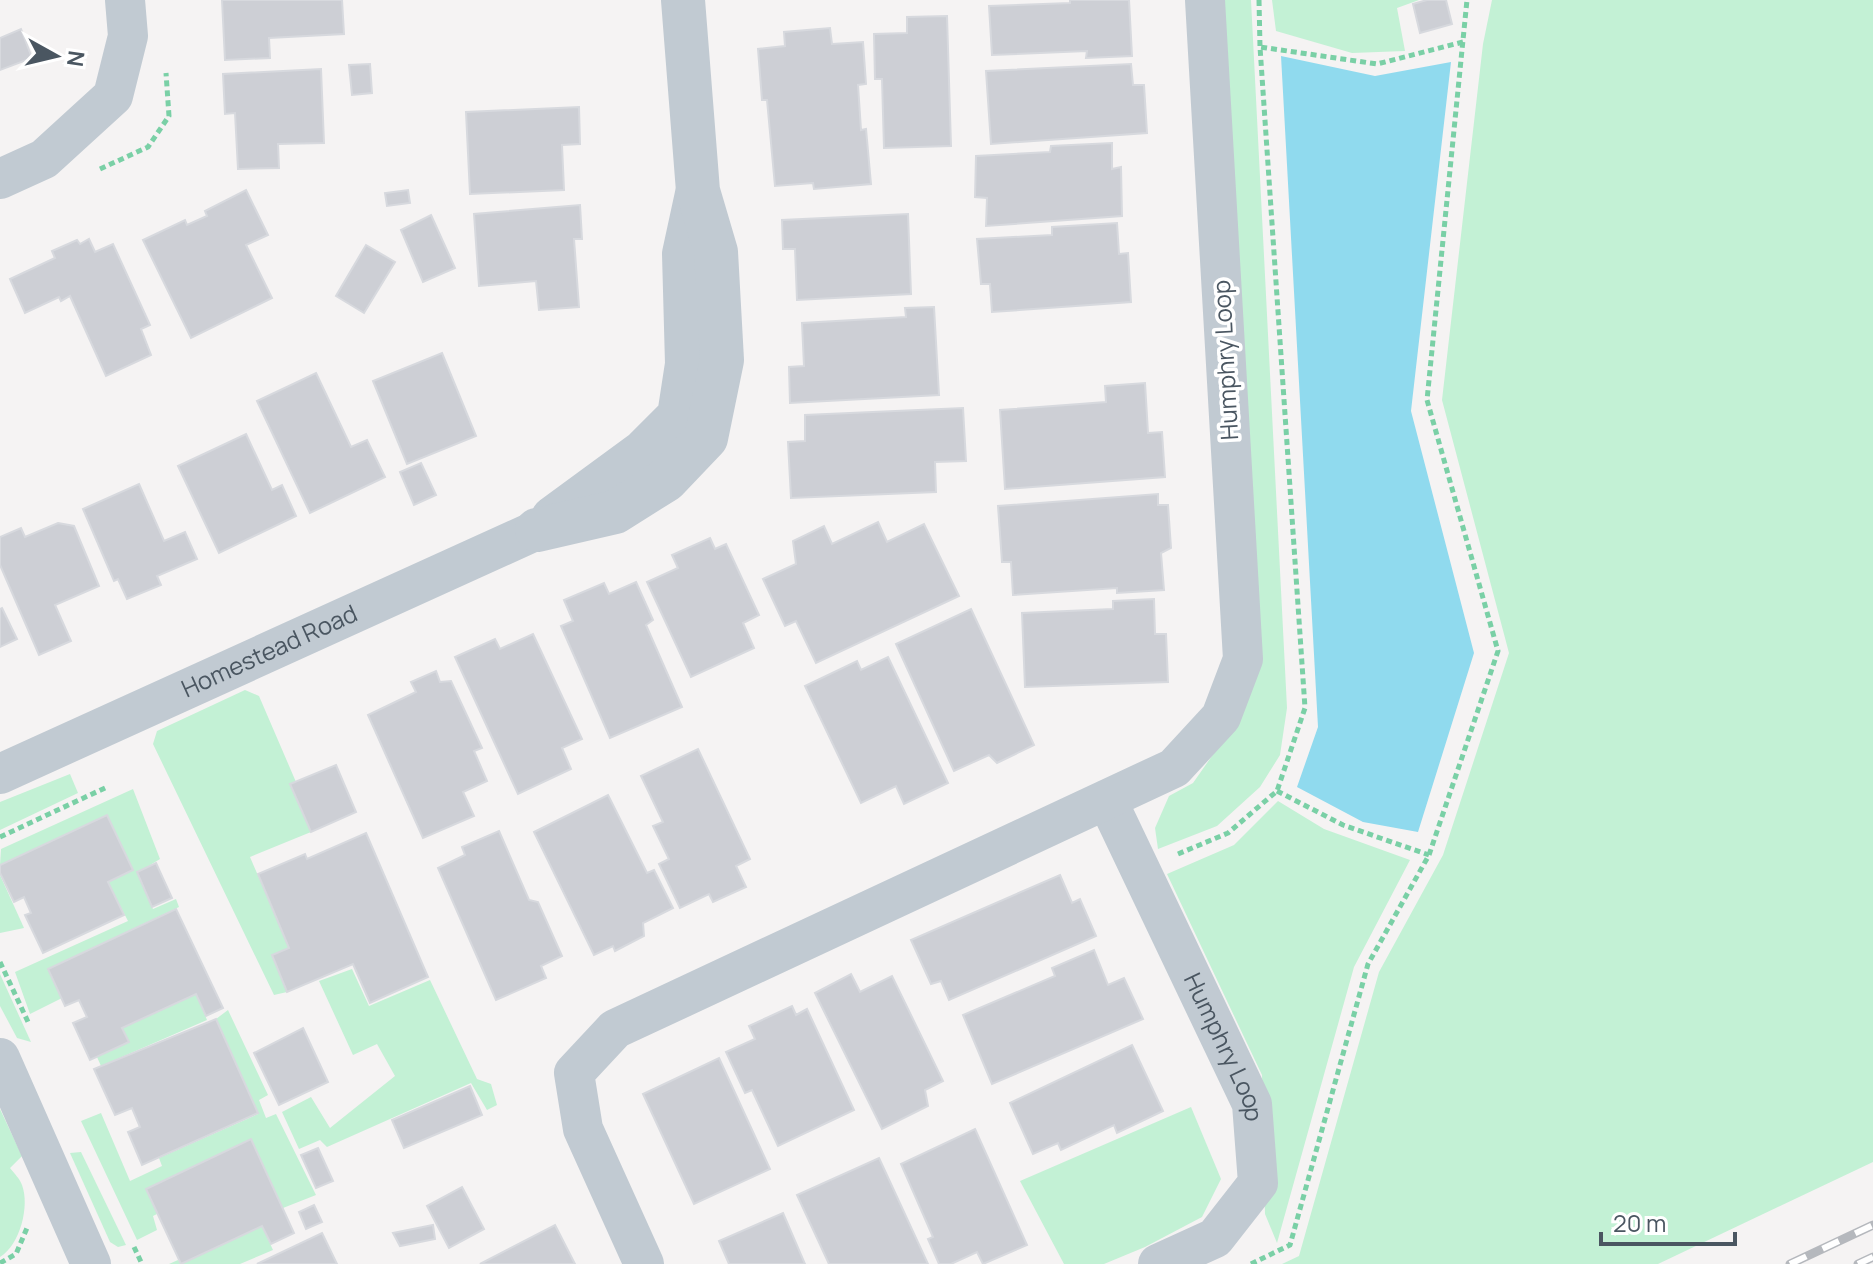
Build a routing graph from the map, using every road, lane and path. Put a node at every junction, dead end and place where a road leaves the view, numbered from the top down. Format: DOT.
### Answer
graph roads {
  1 [pos="125,0"];
  2 [pos="683,0"];
  3 [pos="1205,0"];
  4 [pos="1259,0"];
  5 [pos="1467,0"];
  6 [pos="1463,42"];
  7 [pos="1260,47"];
  8 [pos="0,179"];
  9 [pos="537,530"];
  10 [pos="0,774"];
  11 [pos="107,787"];
  12 [pos="1277,791"];
  13 [pos="1107,800"];
  14 [pos="0,837"];
  15 [pos="1429,855"];
  16 [pos="1168,859"];
  17 [pos="0,1058"];
  18 [pos="83,1262"];
  19 [pos="644,1264"];
  20 [pos="1158,1264"];
  21 [pos="1251,1264"];
  1 -- 8 [label="street"];
  2 -- 9 [label="street, Homestead Road"];
  3 -- 13 [label="street, Humphry Loop"];
  4 -- 7 [label="path"];
  5 -- 6 [label="path"];
  6 -- 7 [label="path"];
  6 -- 15 [label="path"];
  7 -- 12 [label="path"];
  9 -- 10 [label="street, Homestead Road"];
  11 -- 14 [label="path"];
  12 -- 15 [label="path"];
  12 -- 16 [label="path"];
  13 -- 19 [label="street"];
  13 -- 20 [label="street, Humphry Loop"];
  15 -- 21 [label="path"];
  17 -- 18 [label="street"];
}
